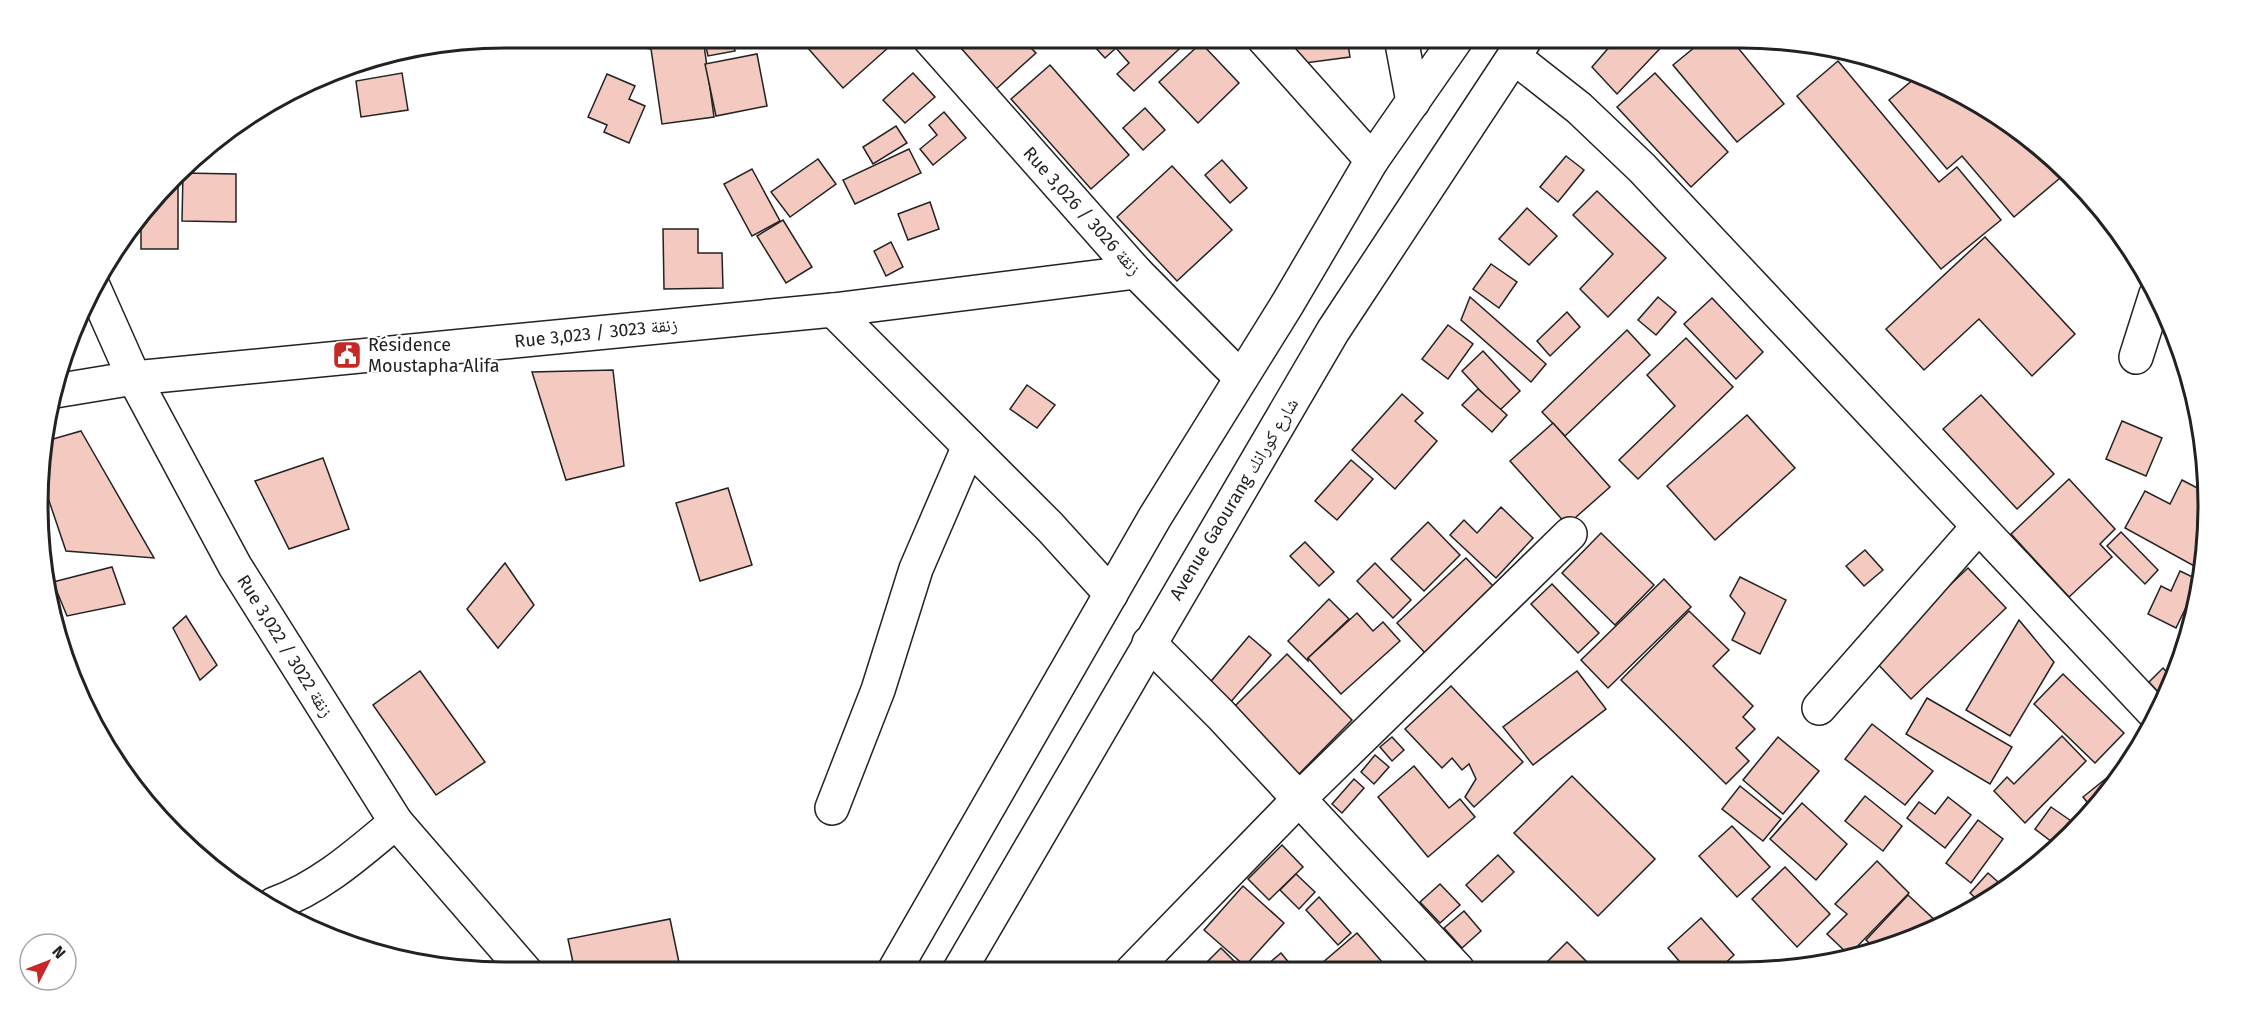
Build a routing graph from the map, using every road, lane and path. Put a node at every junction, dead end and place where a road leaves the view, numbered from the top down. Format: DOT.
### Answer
graph roads {
  1 [pos="938,48"];
  2 [pos="1272,48"];
  3 [pos="1403,48"];
  4 [pos="1449,48"];
  5 [pos="1519,48"];
  6 [pos="1521,48"];
  7 [pos="1413,102"];
  8 [pos="1372,160"];
  9 [pos="1136,272"];
  10 [pos="98,297"];
  11 [pos="2152,306"];
  12 [pos="833,310"];
  13 [pos="2136,357"];
  14 [pos="134,378"];
  15 [pos="1241,378"];
  16 [pos="63,390"];
  17 [pos="969,446"];
  18 [pos="1978,527"];
  19 [pos="1570,534"];
  20 [pos="1111,594"];
  21 [pos="1149,643"];
  22 [pos="1819,708"];
  23 [pos="2150,709"];
  24 [pos="1300,798"];
  25 [pos="832,808"];
  26 [pos="396,822"];
  27 [pos="279,902"];
  28 [pos="517,962"];
  29 [pos="899,962"];
  30 [pos="964,962"];
  31 [pos="1140,962"];
  32 [pos="1452,962"];
  1 -- 9 [label="street, Rue 3,026 / زنقة 3026"];
  2 -- 8 [label="street"];
  3 -- 7 [label="street"];
  4 -- 7 [label="street"];
  5 -- 21 [label="street, Avenue Gaourang شارع كورانك"];
  6 -- 18 [label="street"];
  7 -- 8 [label="street"];
  8 -- 15 [label="street"];
  9 -- 12 [label="street, Rue 3,023 / زنقة 3023"];
  9 -- 15 [label="street, Rue 3,026 / زنقة 3026"];
  10 -- 14 [label="street, Rue 3,022 / زنقة 3022"];
  11 -- 13 [label="street"];
  12 -- 14 [label="street, Rue 3,023 / زنقة 3023"];
  12 -- 17 [label="street"];
  14 -- 16 [label="street, Rue 3,023 / زنقة 3023"];
  14 -- 26 [label="street, Rue 3,022 / زنقة 3022"];
  15 -- 20 [label="street"];
  17 -- 20 [label="street"];
  17 -- 25 [label="street"];
  18 -- 22 [label="street"];
  18 -- 23 [label="street"];
  19 -- 24 [label="street"];
  20 -- 29 [label="street"];
  21 -- 24 [label="street"];
  21 -- 30 [label="street, Avenue Gaourang شارع كورانك"];
  24 -- 31 [label="street"];
  24 -- 32 [label="street"];
  26 -- 27 [label="street"];
  26 -- 28 [label="street, Rue 3,022 / زنقة 3022"];
}
